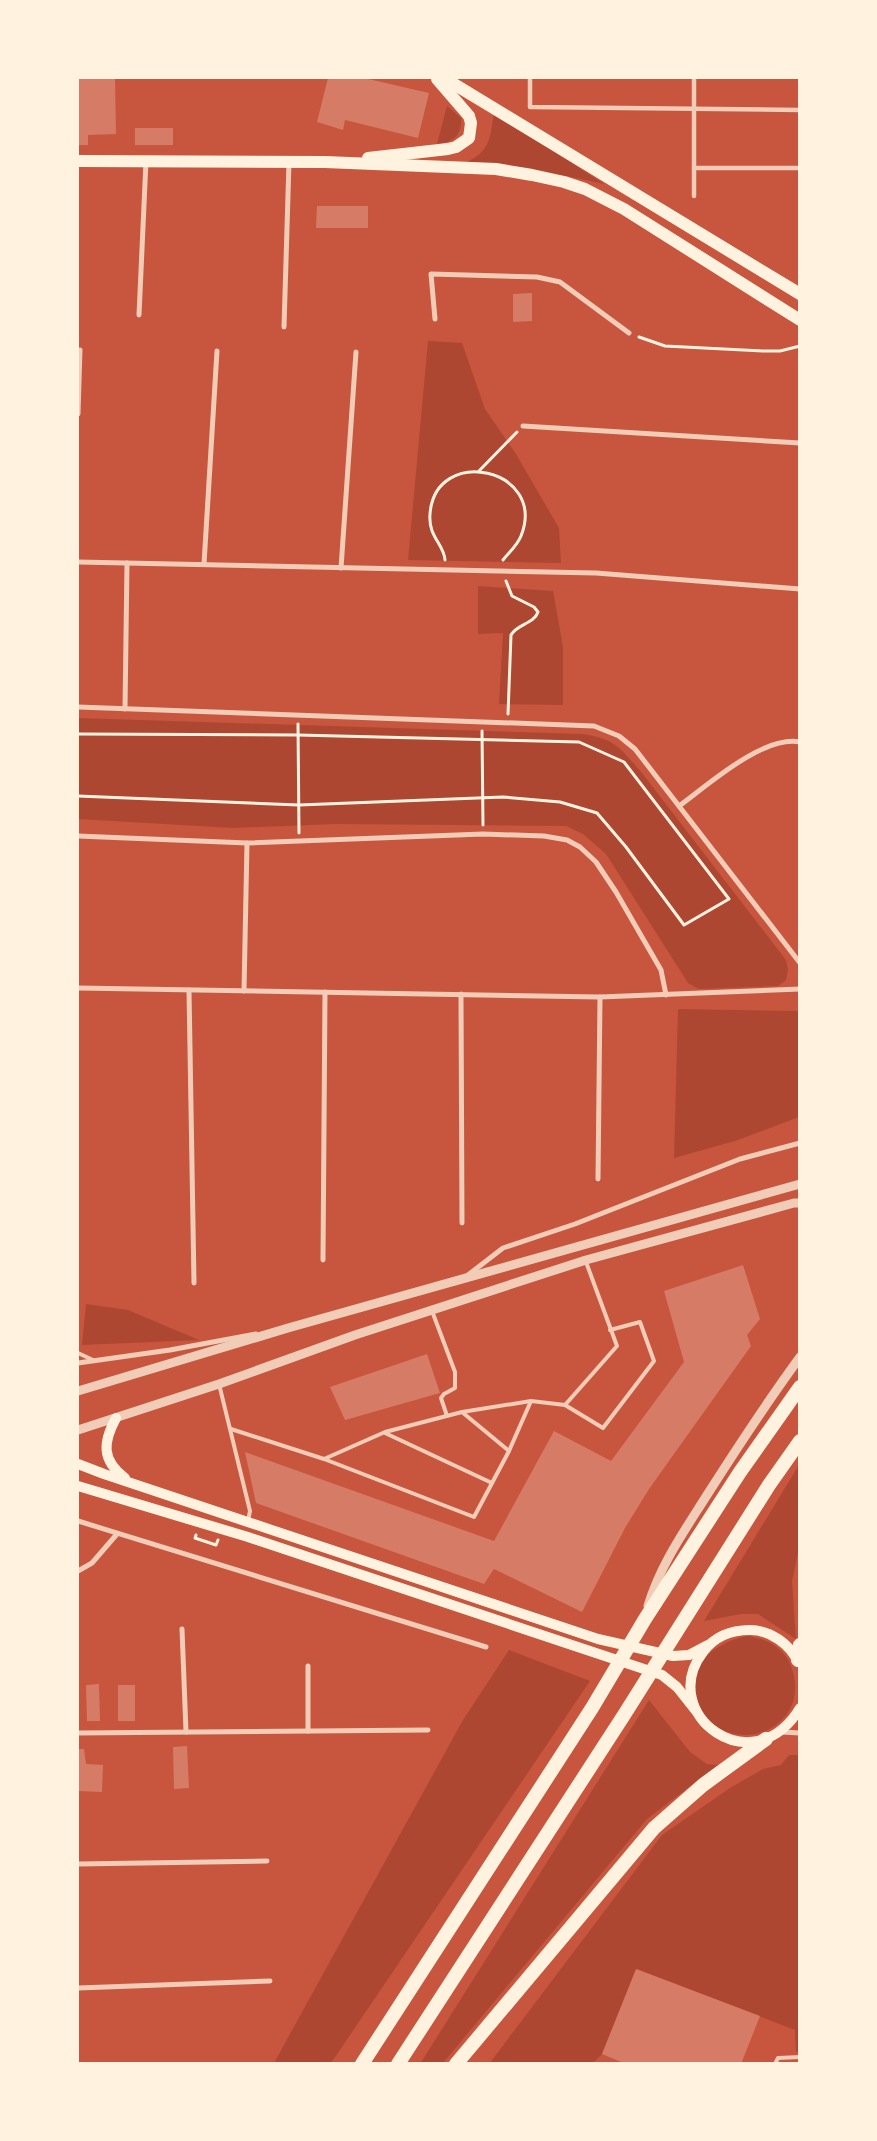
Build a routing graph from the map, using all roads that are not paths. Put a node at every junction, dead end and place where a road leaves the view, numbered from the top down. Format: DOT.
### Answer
graph roads {
  1 [pos="436,78"];
  2 [pos="444,78"];
  3 [pos="530,78"];
  4 [pos="694,78"];
  5 [pos="694,109"];
  6 [pos="800,110"];
  7 [pos="78,161"];
  8 [pos="146,161"];
  9 [pos="289,162"];
  10 [pos="325,162"];
  11 [pos="694,168"];
  12 [pos="800,168"];
  13 [pos="694,196"];
  14 [pos="800,294"];
  15 [pos="139,315"];
  16 [pos="435,319"];
  17 [pos="800,320"];
  18 [pos="284,327"];
  19 [pos="629,333"];
  20 [pos="80,350"];
  21 [pos="217,351"];
  22 [pos="356,352"];
  23 [pos="78,414"];
  24 [pos="523,426"];
  25 [pos="800,443"];
  26 [pos="78,562"];
  27 [pos="126,563"];
  28 [pos="204,564"];
  29 [pos="341,568"];
  30 [pos="800,589"];
  31 [pos="78,707"];
  32 [pos="124,709"];
  33 [pos="800,742"];
  34 [pos="679,806"];
  35 [pos="78,836"];
  36 [pos="247,843"];
  37 [pos="800,963"];
  38 [pos="78,988"];
  39 [pos="800,989"];
  40 [pos="189,990"];
  41 [pos="244,991"];
  42 [pos="325,992"];
  43 [pos="461,994"];
  44 [pos="666,995"];
  45 [pos="600,996"];
  46 [pos="800,1143"];
  47 [pos="598,1179"];
  48 [pos="800,1184"];
  49 [pos="800,1203"];
  50 [pos="462,1223"];
  51 [pos="323,1260"];
  52 [pos="586,1260"];
  53 [pos="464,1279"];
  54 [pos="194,1283"];
  55 [pos="432,1310"];
  56 [pos="288,1328"];
  57 [pos="610,1330"];
  58 [pos="78,1353"];
  59 [pos="800,1357"];
  60 [pos="95,1361"];
  61 [pos="78,1363"];
  62 [pos="219,1384"];
  63 [pos="800,1387"];
  64 [pos="78,1392"];
  65 [pos="531,1401"];
  66 [pos="565,1405"];
  67 [pos="462,1412"];
  68 [pos="446,1416"];
  69 [pos="116,1418"];
  70 [pos="231,1429"];
  71 [pos="78,1430"];
  72 [pos="385,1432"];
  73 [pos="800,1442"];
  74 [pos="508,1451"];
  75 [pos="324,1459"];
  76 [pos="78,1464"];
  77 [pos="492,1483"];
  78 [pos="134,1484"];
  79 [pos="78,1486"];
  80 [pos="78,1521"];
  81 [pos="248,1523"];
  82 [pos="116,1534"];
  83 [pos="78,1571"];
  84 [pos="643,1622"];
  85 [pos="182,1629"];
  86 [pos="708,1644"];
  87 [pos="800,1645"];
  88 [pos="486,1647"];
  89 [pos="799,1663"];
  90 [pos="308,1666"];
  91 [pos="800,1708"];
  92 [pos="696,1711"];
  93 [pos="428,1730"];
  94 [pos="308,1731"];
  95 [pos="186,1732"];
  96 [pos="780,1732"];
  97 [pos="78,1733"];
  98 [pos="800,1733"];
  99 [pos="766,1739"];
  100 [pos="267,1862"];
  101 [pos="78,1864"];
  102 [pos="270,1981"];
  103 [pos="78,1988"];
  104 [pos="800,2057"];
  105 [pos="362,2064"];
  106 [pos="398,2064"];
  107 [pos="456,2064"];
  108 [pos="775,2064"];
  1 -- 10 [label="main road"];
  2 -- 14 [label="main road"];
  3 -- 5 [label="street"];
  4 -- 5 [label="street"];
  5 -- 6 [label="street"];
  5 -- 11 [label="street"];
  7 -- 8 [label="main road"];
  8 -- 9 [label="main road"];
  8 -- 15 [label="street"];
  9 -- 10 [label="main road"];
  9 -- 18 [label="street"];
  10 -- 17 [label="main road"];
  11 -- 12 [label="street"];
  11 -- 13 [label="street"];
  16 -- 19 [label="street"];
  20 -- 23 [label="street"];
  21 -- 28 [label="street"];
  22 -- 29 [label="street"];
  24 -- 25 [label="street"];
  26 -- 27 [label="street"];
  27 -- 28 [label="street"];
  27 -- 32 [label="street"];
  28 -- 29 [label="street"];
  29 -- 30 [label="street"];
  31 -- 32 [label="street"];
  32 -- 34 [label="street"];
  33 -- 34 [label="street"];
  34 -- 37 [label="street"];
  35 -- 36 [label="street"];
  36 -- 41 [label="street"];
  36 -- 44 [label="street"];
  38 -- 40 [label="street"];
  39 -- 44 [label="street"];
  40 -- 41 [label="street"];
  40 -- 54 [label="street"];
  41 -- 42 [label="street"];
  42 -- 43 [label="street"];
  42 -- 51 [label="street"];
  43 -- 45 [label="street"];
  43 -- 50 [label="street"];
  44 -- 45 [label="street"];
  45 -- 47 [label="street"];
  46 -- 53 [label="street"];
  48 -- 53 [label="street"];
  49 -- 52 [label="street"];
  52 -- 55 [label="street"];
  52 -- 57 [label="lane"];
  53 -- 56 [label="street"];
  55 -- 62 [label="street"];
  55 -- 68 [label="lane"];
  56 -- 60 [label="street"];
  56 -- 64 [label="street"];
  57 -- 66 [label="lane"];
  57 -- 66 [label="lane"];
  58 -- 60 [label="lane"];
  59 -- 84 [label="street"];
  60 -- 61 [label="street"];
  62 -- 69 [label="street"];
  62 -- 70 [label="lane"];
  63 -- 84 [label="highway"];
  65 -- 66 [label="lane"];
  65 -- 67 [label="lane"];
  65 -- 74 [label="lane"];
  67 -- 68 [label="lane"];
  67 -- 74 [label="lane"];
  68 -- 72 [label="lane"];
  69 -- 71 [label="street"];
  69 -- 78 [label="main road"];
  70 -- 75 [label="lane"];
  70 -- 81 [label="lane"];
  72 -- 75 [label="lane"];
  72 -- 77 [label="lane"];
  73 -- 106 [label="highway"];
  74 -- 77 [label="lane"];
  75 -- 77 [label="lane"];
  76 -- 78 [label="main road"];
  78 -- 81 [label="main road"];
  79 -- 92 [label="main road"];
  80 -- 82 [label="street"];
  81 -- 86 [label="main road"];
  82 -- 83 [label="street"];
  82 -- 88 [label="street"];
  84 -- 105 [label="highway"];
  85 -- 95 [label="street"];
  86 -- 89 [label="main road"];
  86 -- 92 [label="main road"];
  87 -- 89 [label="highway"];
  90 -- 94 [label="street"];
  91 -- 96 [label="main road"];
  92 -- 99 [label="main road"];
  93 -- 94 [label="street"];
  94 -- 95 [label="street"];
  95 -- 97 [label="street"];
  96 -- 98 [label="street"];
  96 -- 99 [label="main road"];
  99 -- 107 [label="highway"];
  100 -- 101 [label="street"];
  102 -- 103 [label="street"];
  104 -- 108 [label="lane"];
}
